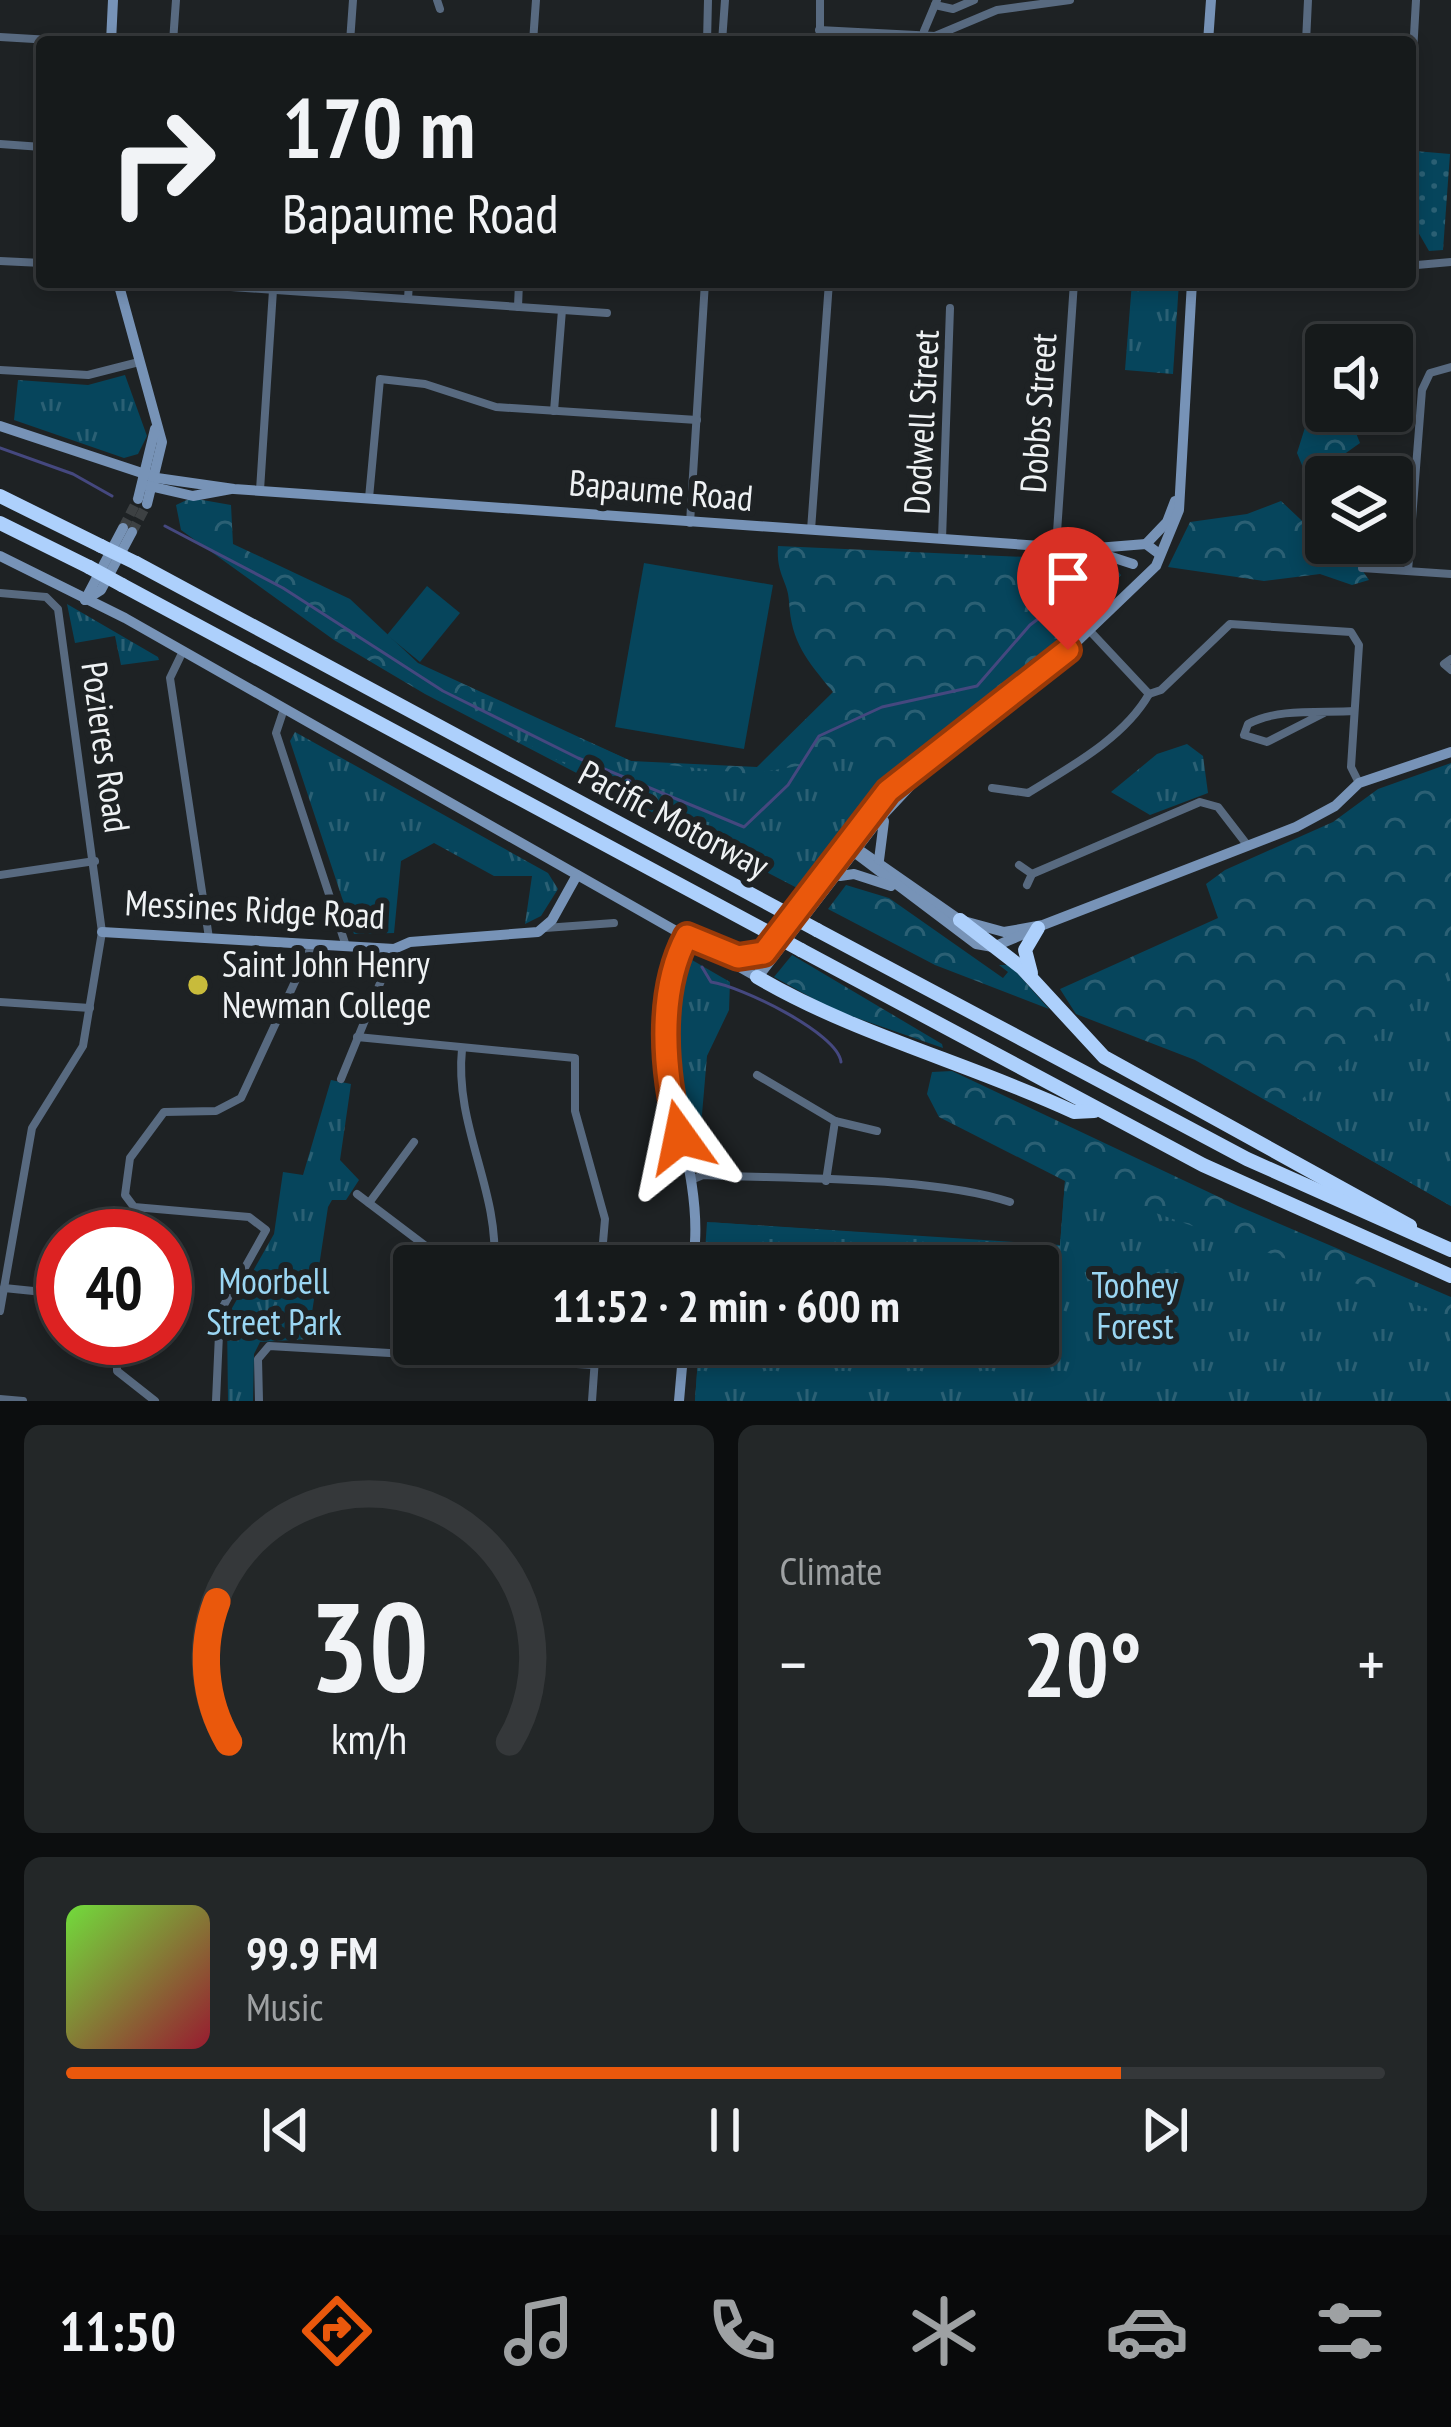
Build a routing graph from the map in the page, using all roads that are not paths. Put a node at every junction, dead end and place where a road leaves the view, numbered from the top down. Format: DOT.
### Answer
graph roads {
  1 [pos="113,0"];
  2 [pos="176,0"];
  3 [pos="353,0"];
  4 [pos="536,0"];
  5 [pos="708,0"];
  6 [pos="725,0"];
  7 [pos="820,0"];
  8 [pos="974,0"];
  9 [pos="1070,0"];
  10 [pos="1211,0"];
  11 [pos="1309,0"];
  12 [pos="1416,0"];
  13 [pos="936,3"];
  14 [pos="819,30"];
  15 [pos="924,31"];
  16 [pos="111,36"];
  17 [pos="173,36"];
  18 [pos="350,36"];
  19 [pos="533,36"];
  20 [pos="707,36"];
  21 [pos="722,36"];
  22 [pos="820,36"];
  23 [pos="1208,36"];
  24 [pos="1306,36"];
  25 [pos="1414,36"];
  26 [pos="0,37"];
  27 [pos="36,39"];
  28 [pos="0,144"];
  29 [pos="36,147"];
  30 [pos="0,261"];
  31 [pos="1451,262"];
  32 [pos="36,263"];
  33 [pos="1417,265"];
  34 [pos="122,288"];
  35 [pos="244,288"];
  36 [pos="409,288"];
  37 [pos="519,288"];
  38 [pos="705,288"];
  39 [pos="829,288"];
  40 [pos="1074,288"];
  41 [pos="1192,288"];
  42 [pos="273,290"];
  43 [pos="408,299"];
  44 [pos="518,307"];
  45 [pos="950,308"];
  46 [pos="562,310"];
  47 [pos="608,313"];
  48 [pos="139,362"];
  49 [pos="1451,367"];
  50 [pos="0,370"];
  51 [pos="554,412"];
  52 [pos="697,420"];
  53 [pos="0,426"];
  54 [pos="158,445"];
  55 [pos="125,467"];
  56 [pos="180,481"];
  57 [pos="151,482"];
  58 [pos="234,489"];
  59 [pos="260,490"];
  60 [pos="0,496"];
  61 [pos="369,498"];
  62 [pos="1177,498"];
  63 [pos="142,501"];
  64 [pos="0,523"];
  65 [pos="690,523"];
  66 [pos="811,531"];
  67 [pos="942,539"];
  68 [pos="1143,545"];
  69 [pos="1056,547"];
  70 [pos="1084,549"];
  71 [pos="1158,553"];
  72 [pos="0,556"];
  73 [pos="1133,565"];
  74 [pos="1362,568"];
  75 [pos="1149,571"];
  76 [pos="1408,571"];
  77 [pos="1451,574"];
  78 [pos="99,592"];
  79 [pos="0,593"];
  80 [pos="1122,597"];
  81 [pos="85,600"];
  82 [pos="125,618"];
  83 [pos="1089,630"];
  84 [pos="183,651"];
  85 [pos="1451,658"];
  86 [pos="1451,670"];
  87 [pos="1149,694"];
  88 [pos="284,709"];
  89 [pos="1354,711"];
  90 [pos="1324,713"];
  91 [pos="955,742"];
  92 [pos="1451,752"];
  93 [pos="1359,783"];
  94 [pos="992,788"];
  95 [pos="890,806"];
  96 [pos="845,841"];
  97 [pos="1248,846"];
  98 [pos="856,850"];
  99 [pos="95,861"];
  100 [pos="879,863"];
  101 [pos="1019,865"];
  102 [pos="578,874"];
  103 [pos="1032,874"];
  104 [pos="0,875"];
  105 [pos="833,882"];
  106 [pos="1028,885"];
  107 [pos="912,898"];
  108 [pos="959,920"];
  109 [pos="614,923"];
  110 [pos="1041,926"];
  111 [pos="545,928"];
  112 [pos="102,932"];
  113 [pos="687,936"];
  114 [pos="209,940"];
  115 [pos="312,945"];
  116 [pos="703,945"];
  117 [pos="996,946"];
  118 [pos="346,948"];
  119 [pos="394,949"];
  120 [pos="766,951"];
  121 [pos="757,976"];
  122 [pos="1036,982"];
  123 [pos="0,1002"];
  124 [pos="90,1008"];
  125 [pos="357,1037"];
  126 [pos="462,1049"];
  127 [pos="757,1075"];
  128 [pos="341,1079"];
  129 [pos="1099,1111"];
  130 [pos="835,1121"];
  131 [pos="878,1131"];
  132 [pos="414,1142"];
  133 [pos="691,1180"];
  134 [pos="826,1181"];
  135 [pos="357,1194"];
  136 [pos="1010,1202"];
  137 [pos="369,1203"];
  138 [pos="424,1245"];
  139 [pos="495,1245"];
  140 [pos="603,1245"];
  141 [pos="689,1245"];
  142 [pos="1448,1249"];
  143 [pos="1451,1276"];
  144 [pos="4,1288"];
  145 [pos="36,1291"];
  146 [pos="0,1311"];
  147 [pos="393,1354"];
  148 [pos="117,1365"];
  149 [pos="594,1365"];
  150 [pos="682,1365"];
  151 [pos="0,1399"];
  152 [pos="23,1401"];
  153 [pos="155,1401"];
  154 [pos="216,1401"];
  155 [pos="259,1401"];
  156 [pos="592,1401"];
  157 [pos="679,1401"];
  1 -- 16 [label="street"];
  2 -- 17 [label="street"];
  3 -- 18 [label="street"];
  4 -- 19 [label="street"];
  5 -- 20 [label="street"];
  6 -- 21 [label="street"];
  7 -- 14 [label="street"];
  8 -- 13 [label="street"];
  9 -- 15 [label="street"];
  10 -- 23 [label="street"];
  11 -- 24 [label="street"];
  12 -- 25 [label="street"];
  13 -- 15 [label="street"];
  14 -- 15 [label="street"];
  14 -- 22 [label="street"];
  26 -- 27 [label="street"];
  28 -- 29 [label="street"];
  30 -- 32 [label="street"];
  31 -- 33 [label="street"];
  34 -- 48 [label="street"];
  35 -- 42 [label="street"];
  36 -- 43 [label="street"];
  37 -- 44 [label="street"];
  38 -- 52 [label="street"];
  39 -- 66 [label="street"];
  40 -- 69 [label="street, Dobbs Street"];
  41 -- 62 [label="street"];
  42 -- 43 [label="street"];
  42 -- 59 [label="street"];
  43 -- 44 [label="street"];
  44 -- 46 [label="street"];
  45 -- 67 [label="street, Dodwell Street"];
  46 -- 47 [label="street"];
  46 -- 51 [label="street"];
  48 -- 50 [label="street"];
  48 -- 54 [label="street"];
  49 -- 76 [label="street"];
  51 -- 52 [label="street"];
  51 -- 61 [label="street"];
  52 -- 65 [label="street"];
  53 -- 55 [label="street"];
  54 -- 55 [label="street"];
  54 -- 56 [label="street"];
  54 -- 57 [label="street"];
  55 -- 57 [label="street"];
  56 -- 57 [label="street, Bapaume Road"];
  56 -- 58 [label="street, Bapaume Road"];
  57 -- 58 [label="street, Bapaume Road"];
  57 -- 63 [label="street"];
  58 -- 59 [label="street, Bapaume Road"];
  59 -- 61 [label="street, Bapaume Road"];
  60 -- 142 [label="highway, Pacific Motorway, bridge"];
  61 -- 65 [label="street, Bapaume Road"];
  62 -- 68 [label="street"];
  62 -- 71 [label="street"];
  64 -- 129 [label="highway, Pacific Motorway, bridge"];
  65 -- 66 [label="street, Bapaume Road"];
  66 -- 67 [label="street, Bapaume Road"];
  67 -- 69 [label="street, Bapaume Road"];
  68 -- 70 [label="street, Bapaume Road"];
  68 -- 71 [label="street"];
  68 -- 73 [label="street"];
  69 -- 70 [label="street, Bapaume Road"];
  70 -- 73 [label="street, Bapaume Road"];
  71 -- 75 [label="street"];
  72 -- 81 [label="street"];
  73 -- 75 [label="street, Bapaume Road"];
  73 -- 80 [label="street"];
  74 -- 76 [label="street"];
  75 -- 80 [label="street"];
  76 -- 77 [label="street"];
  78 -- 81 [label="street"];
  78 -- 81 [label="street"];
  78 -- 82 [label="street"];
  79 -- 99 [label="street, Pozieres Road"];
  80 -- 83 [label="street"];
  81 -- 82 [label="street"];
  82 -- 84 [label="street"];
  83 -- 87 [label="street"];
  83 -- 91 [label="street"];
  84 -- 88 [label="street"];
  84 -- 114 [label="street"];
  85 -- 86 [label="street"];
  87 -- 89 [label="street"];
  87 -- 94 [label="street"];
  88 -- 102 [label="street"];
  88 -- 118 [label="street"];
  89 -- 90 [label="street"];
  89 -- 93 [label="street"];
  90 -- 90 [label="street"];
  91 -- 95 [label="street"];
  91 -- 96 [label="street"];
  92 -- 93 [label="street"];
  93 -- 97 [label="street"];
  95 -- 98 [label="street"];
  95 -- 100 [label="street"];
  96 -- 98 [label="street"];
  96 -- 120 [label="street"];
  97 -- 103 [label="street"];
  97 -- 110 [label="street"];
  98 -- 100 [label="street"];
  98 -- 105 [label="street"];
  98 -- 107 [label="street"];
  99 -- 104 [label="street"];
  99 -- 112 [label="street, Pozieres Road"];
  100 -- 108 [label="street"];
  101 -- 103 [label="street"];
  102 -- 111 [label="street"];
  102 -- 113 [label="street"];
  103 -- 106 [label="street"];
  105 -- 107 [label="street"];
  105 -- 121 [label="street"];
  107 -- 117 [label="street"];
  108 -- 110 [label="street"];
  108 -- 117 [label="highway"];
  109 -- 111 [label="street, Messines Ridge Road"];
  110 -- 117 [label="street"];
  110 -- 122 [label="highway"];
  111 -- 119 [label="street, Messines Ridge Road"];
  112 -- 114 [label="street, Messines Ridge Road"];
  112 -- 124 [label="street, Pozieres Road"];
  113 -- 116 [label="street"];
  113 -- 133 [label="street"];
  114 -- 115 [label="street, Messines Ridge Road"];
  115 -- 118 [label="street, Messines Ridge Road"];
  115 -- 154 [label="street"];
  116 -- 120 [label="street"];
  116 -- 121 [label="street"];
  117 -- 122 [label="highway"];
  118 -- 119 [label="street, Messines Ridge Road"];
  119 -- 125 [label="street"];
  120 -- 121 [label="street"];
  121 -- 129 [label="highway"];
  122 -- 142 [label="highway"];
  123 -- 124 [label="street"];
  124 -- 144 [label="street, Pozieres Road"];
  125 -- 126 [label="street"];
  125 -- 128 [label="street"];
  126 -- 139 [label="street"];
  126 -- 140 [label="street"];
  127 -- 130 [label="street"];
  129 -- 143 [label="highway, Pacific Motorway"];
  130 -- 131 [label="street"];
  130 -- 134 [label="street"];
  132 -- 137 [label="street"];
  133 -- 134 [label="street"];
  133 -- 141 [label="street"];
  134 -- 136 [label="street"];
  135 -- 137 [label="street"];
  137 -- 138 [label="street"];
  144 -- 145 [label="street"];
  144 -- 146 [label="street, Pozieres Road"];
  147 -- 155 [label="street"];
  148 -- 153 [label="street"];
  149 -- 156 [label="street"];
  150 -- 157 [label="street"];
  151 -- 152 [label="street"];
}
